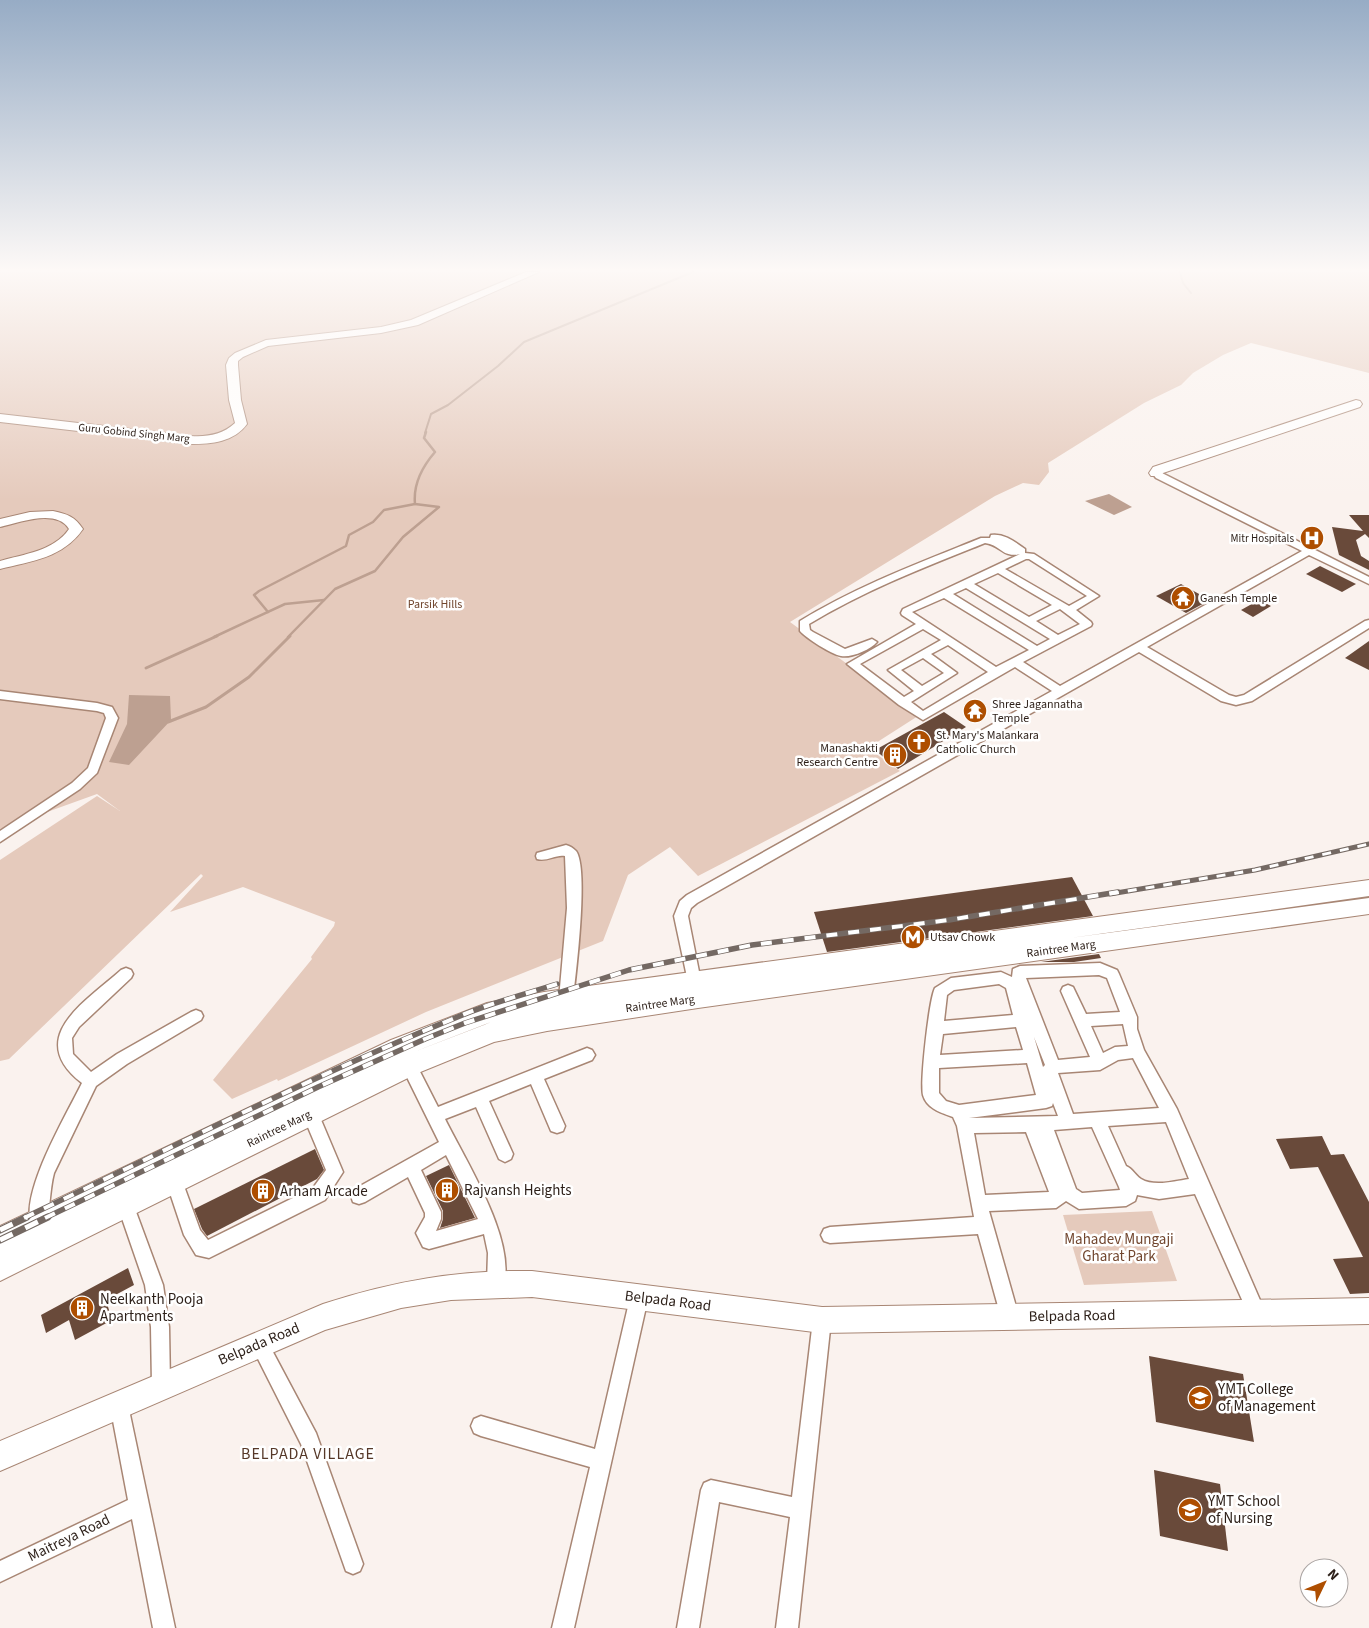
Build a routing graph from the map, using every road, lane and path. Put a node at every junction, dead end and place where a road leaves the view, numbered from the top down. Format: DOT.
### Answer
graph roads {
  1 [pos="255,348"];
  2 [pos="1356,404"];
  3 [pos="0,418"];
  4 [pos="1156,473"];
  5 [pos="0,523"];
  6 [pos="994,537"];
  7 [pos="1310,551"];
  8 [pos="0,565"];
  9 [pos="998,569"];
  10 [pos="1369,580"];
  11 [pos="967,584"];
  12 [pos="945,594"];
  13 [pos="1064,607"];
  14 [pos="1029,621"];
  15 [pos="921,622"];
  16 [pos="1369,623"];
  17 [pos="1058,639"];
  18 [pos="949,640"];
  19 [pos="1138,647"];
  20 [pos="1036,650"];
  21 [pos="923,653"];
  22 [pos="1015,662"];
  23 [pos="996,672"];
  24 [pos="922,691"];
  25 [pos="1060,691"];
  26 [pos="0,695"];
  27 [pos="903,702"];
  28 [pos="0,837"];
  29 [pos="542,856"];
  30 [pos="1369,888"];
  31 [pos="1369,906"];
  32 [pos="126,974"];
  33 [pos="696,989"];
  34 [pos="1068,991"];
  35 [pos="566,999"];
  36 [pos="196,1016"];
  37 [pos="1130,1017"];
  38 [pos="1022,1020"];
  39 [pos="1081,1021"];
  40 [pos="936,1028"];
  41 [pos="1137,1050"];
  42 [pos="587,1055"];
  43 [pos="405,1056"];
  44 [pos="1032,1056"];
  45 [pos="932,1062"];
  46 [pos="1100,1063"];
  47 [pos="1053,1067"];
  48 [pos="535,1076"];
  49 [pos="91,1081"];
  50 [pos="480,1098"];
  51 [pos="1042,1102"];
  52 [pos="310,1114"];
  53 [pos="1171,1114"];
  54 [pos="435,1116"];
  55 [pos="962,1119"];
  56 [pos="1099,1120"];
  57 [pos="1068,1122"];
  58 [pos="1042,1124"];
  59 [pos="558,1126"];
  60 [pos="450,1145"];
  61 [pos="505,1154"];
  62 [pos="411,1167"];
  63 [pos="174,1181"];
  64 [pos="118,1183"];
  65 [pos="1200,1185"];
  66 [pos="359,1196"];
  67 [pos="125,1205"];
  68 [pos="1001,1210"];
  69 [pos="981,1213"];
  70 [pos="38,1221"];
  71 [pos="490,1224"];
  72 [pos="830,1235"];
  73 [pos="0,1240"];
  74 [pos="0,1267"];
  75 [pos="496,1283"];
  76 [pos="639,1298"];
  77 [pos="1369,1311"];
  78 [pos="1257,1314"];
  79 [pos="1010,1317"];
  80 [pos="822,1320"];
  81 [pos="260,1345"];
  82 [pos="161,1385"];
  83 [pos="118,1405"];
  84 [pos="481,1426"];
  85 [pos="0,1456"];
  86 [pos="602,1461"];
  87 [pos="139,1505"];
  88 [pos="801,1509"];
  89 [pos="353,1564"];
  90 [pos="0,1572"];
  91 [pos="164,1628"];
  92 [pos="563,1628"];
  93 [pos="688,1628"];
  94 [pos="787,1628"];
  1 -- 3 [label="street, Guru Gobind Singh Marg"];
  2 -- 4 [label="street"];
  4 -- 7 [label="street"];
  5 -- 8 [label="street"];
  6 -- 15 [label="street"];
  7 -- 10 [label="street"];
  7 -- 19 [label="street"];
  9 -- 11 [label="street"];
  9 -- 13 [label="street"];
  9 -- 13 [label="street"];
  11 -- 12 [label="street"];
  11 -- 14 [label="street"];
  12 -- 15 [label="street"];
  12 -- 20 [label="street"];
  13 -- 14 [label="street"];
  13 -- 17 [label="street"];
  14 -- 17 [label="street"];
  15 -- 18 [label="street"];
  15 -- 27 [label="street"];
  16 -- 19 [label="street"];
  17 -- 20 [label="street"];
  18 -- 21 [label="street"];
  18 -- 23 [label="street"];
  19 -- 25 [label="street"];
  20 -- 22 [label="street"];
  21 -- 24 [label="street"];
  21 -- 24 [label="street"];
  22 -- 23 [label="street"];
  22 -- 25 [label="street"];
  23 -- 27 [label="street"];
  24 -- 27 [label="street"];
  25 -- 33 [label="street"];
  26 -- 28 [label="street"];
  29 -- 35 [label="street"];
  30 -- 33 [label="main road, Raintree Marg"];
  31 -- 33 [label="main road, Raintree Marg"];
  32 -- 49 [label="street"];
  33 -- 35 [label="main road, Raintree Marg"];
  33 -- 43 [label="main road, Raintree Marg"];
  34 -- 39 [label="street"];
  35 -- 43 [label="main road, Raintree Marg"];
  36 -- 49 [label="street"];
  37 -- 39 [label="street"];
  37 -- 41 [label="street"];
  37 -- 47 [label="street"];
  38 -- 40 [label="street"];
  38 -- 40 [label="street"];
  38 -- 44 [label="street"];
  39 -- 46 [label="street"];
  40 -- 45 [label="street"];
  41 -- 46 [label="street"];
  41 -- 53 [label="street"];
  42 -- 48 [label="street"];
  43 -- 52 [label="main road, Raintree Marg"];
  43 -- 54 [label="street"];
  43 -- 64 [label="main road, Raintree Marg"];
  44 -- 45 [label="street"];
  44 -- 51 [label="street"];
  45 -- 55 [label="street"];
  46 -- 47 [label="street"];
  47 -- 57 [label="street"];
  48 -- 50 [label="street"];
  48 -- 59 [label="street"];
  49 -- 70 [label="street"];
  50 -- 54 [label="street"];
  50 -- 61 [label="street"];
  51 -- 55 [label="street"];
  51 -- 58 [label="street"];
  52 -- 63 [label="main road, Raintree Marg"];
  52 -- 63 [label="street"];
  53 -- 56 [label="street"];
  53 -- 65 [label="street"];
  54 -- 60 [label="street"];
  55 -- 58 [label="street"];
  55 -- 69 [label="street"];
  56 -- 57 [label="street"];
  56 -- 58 [label="street"];
  56 -- 65 [label="street"];
  57 -- 58 [label="street"];
  58 -- 69 [label="street"];
  60 -- 62 [label="street"];
  60 -- 71 [label="street"];
  62 -- 66 [label="street"];
  62 -- 71 [label="street"];
  63 -- 67 [label="main road, Raintree Marg"];
  64 -- 67 [label="street"];
  64 -- 70 [label="main road, Raintree Marg"];
  65 -- 78 [label="street"];
  67 -- 74 [label="main road, Raintree Marg"];
  67 -- 82 [label="street"];
  68 -- 69 [label="street"];
  69 -- 72 [label="street"];
  69 -- 79 [label="street"];
  70 -- 73 [label="main road, Raintree Marg"];
  71 -- 75 [label="street"];
  75 -- 76 [label="street, Belpada Road"];
  75 -- 81 [label="street, Belpada Road"];
  76 -- 80 [label="street, Belpada Road"];
  76 -- 86 [label="street"];
  77 -- 78 [label="street, Belpada Road"];
  78 -- 79 [label="street, Belpada Road"];
  79 -- 80 [label="street, Belpada Road"];
  80 -- 88 [label="street"];
  81 -- 82 [label="street, Belpada Road"];
  81 -- 89 [label="street"];
  82 -- 83 [label="street, Belpada Road"];
  83 -- 85 [label="street, Belpada Road"];
  83 -- 87 [label="street"];
  84 -- 86 [label="street"];
  86 -- 92 [label="street"];
  87 -- 90 [label="street, Maitreya Road"];
  87 -- 91 [label="street"];
  88 -- 93 [label="street"];
  88 -- 94 [label="street"];
}
